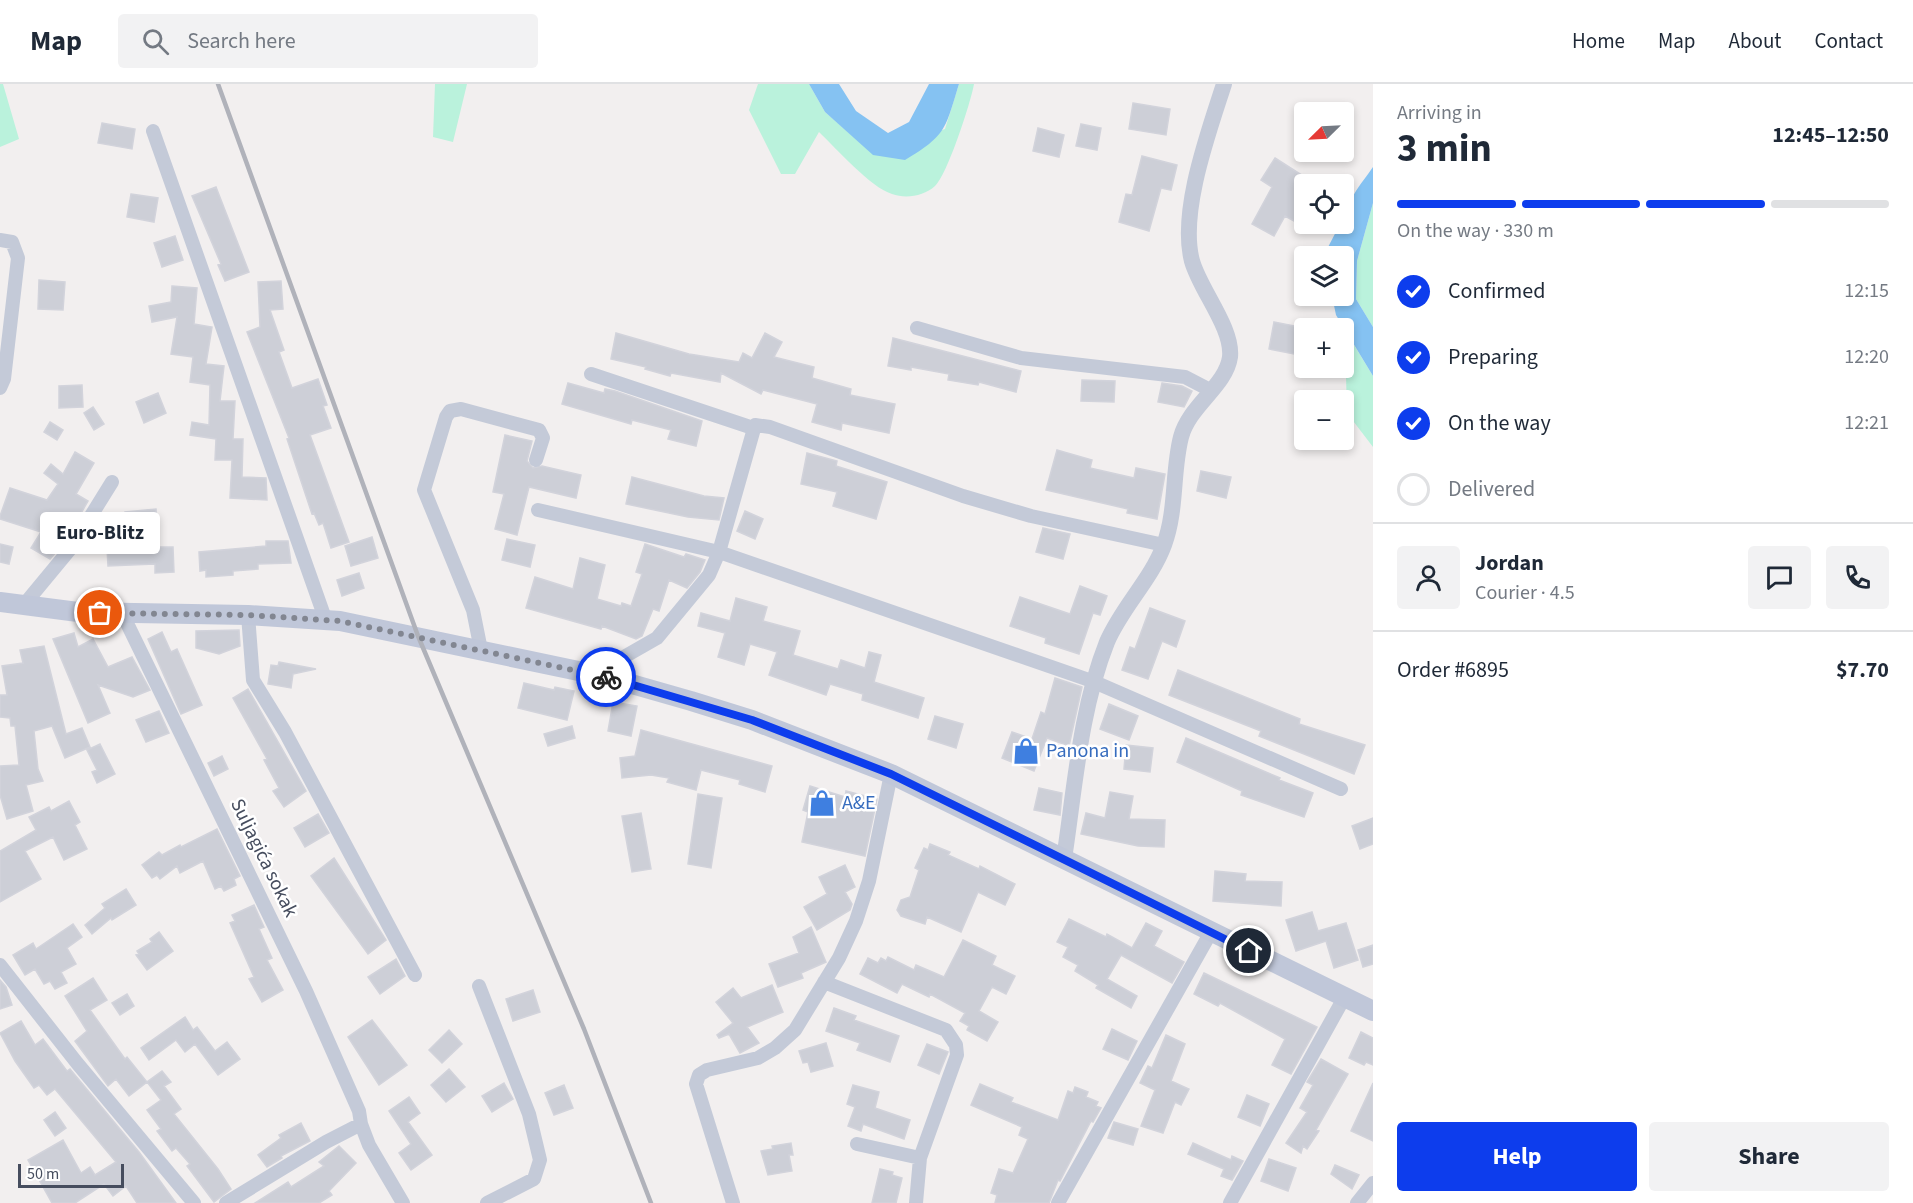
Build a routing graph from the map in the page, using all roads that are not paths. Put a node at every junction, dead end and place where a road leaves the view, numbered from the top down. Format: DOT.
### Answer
graph roads {
  1 [pos="1224,84"];
  2 [pos="153,131"];
  3 [pos="0,240"];
  4 [pos="917,328"];
  5 [pos="591,374"];
  6 [pos="0,388"];
  7 [pos="1210,390"];
  8 [pos="753,428"];
  9 [pos="536,460"];
  10 [pos="112,482"];
  11 [pos="538,510"];
  12 [pos="1164,545"];
  13 [pos="719,552"];
  14 [pos="0,602"];
  15 [pos="23,606"];
  16 [pos="122,613"];
  17 [pos="248,615"];
  18 [pos="326,621"];
  19 [pos="481,650"];
  20 [pos="607,677"];
  21 [pos="1092,681"];
  22 [pos="891,774"];
  23 [pos="1341,789"];
  24 [pos="1064,859"];
  25 [pos="1211,932"];
  26 [pos="3,973"];
  27 [pos="415,975"];
  28 [pos="824,982"];
  29 [pos="480,986"];
  30 [pos="1344,998"];
  31 [pos="1373,1011"];
  32 [pos="361,1124"];
  33 [pos="857,1144"];
  34 [pos="920,1158"];
  35 [pos="1373,1183"];
  36 [pos="194,1203"];
  37 [pos="226,1203"];
  38 [pos="403,1203"];
  39 [pos="488,1203"];
  40 [pos="733,1203"];
  41 [pos="916,1203"];
  42 [pos="1058,1203"];
  43 [pos="1230,1203"];
  44 [pos="1357,1203"];
  1 -- 7 [label="street"];
  2 -- 18 [label="street"];
  3 -- 6 [label="street"];
  4 -- 7 [label="street"];
  5 -- 8 [label="street"];
  7 -- 12 [label="street"];
  8 -- 12 [label="street"];
  8 -- 13 [label="street"];
  9 -- 19 [label="street"];
  10 -- 15 [label="street"];
  11 -- 13 [label="street"];
  12 -- 21 [label="street"];
  13 -- 20 [label="street"];
  13 -- 21 [label="street"];
  14 -- 15 [label="main road"];
  15 -- 16 [label="main road"];
  16 -- 17 [label="main road"];
  16 -- 32 [label="street, Suljagića sokak"];
  17 -- 18 [label="main road"];
  17 -- 27 [label="street"];
  18 -- 19 [label="main road"];
  19 -- 20 [label="main road"];
  20 -- 22 [label="main road"];
  21 -- 23 [label="street"];
  21 -- 24 [label="street"];
  22 -- 24 [label="main road"];
  22 -- 28 [label="street"];
  24 -- 25 [label="main road"];
  25 -- 30 [label="main road"];
  25 -- 42 [label="street"];
  26 -- 36 [label="street"];
  28 -- 34 [label="street"];
  28 -- 40 [label="street"];
  29 -- 39 [label="street"];
  30 -- 31 [label="main road"];
  30 -- 43 [label="street"];
  32 -- 37 [label="street"];
  32 -- 38 [label="street, Suljagića sokak"];
  33 -- 34 [label="street"];
  34 -- 41 [label="street"];
  35 -- 44 [label="street"];
}
